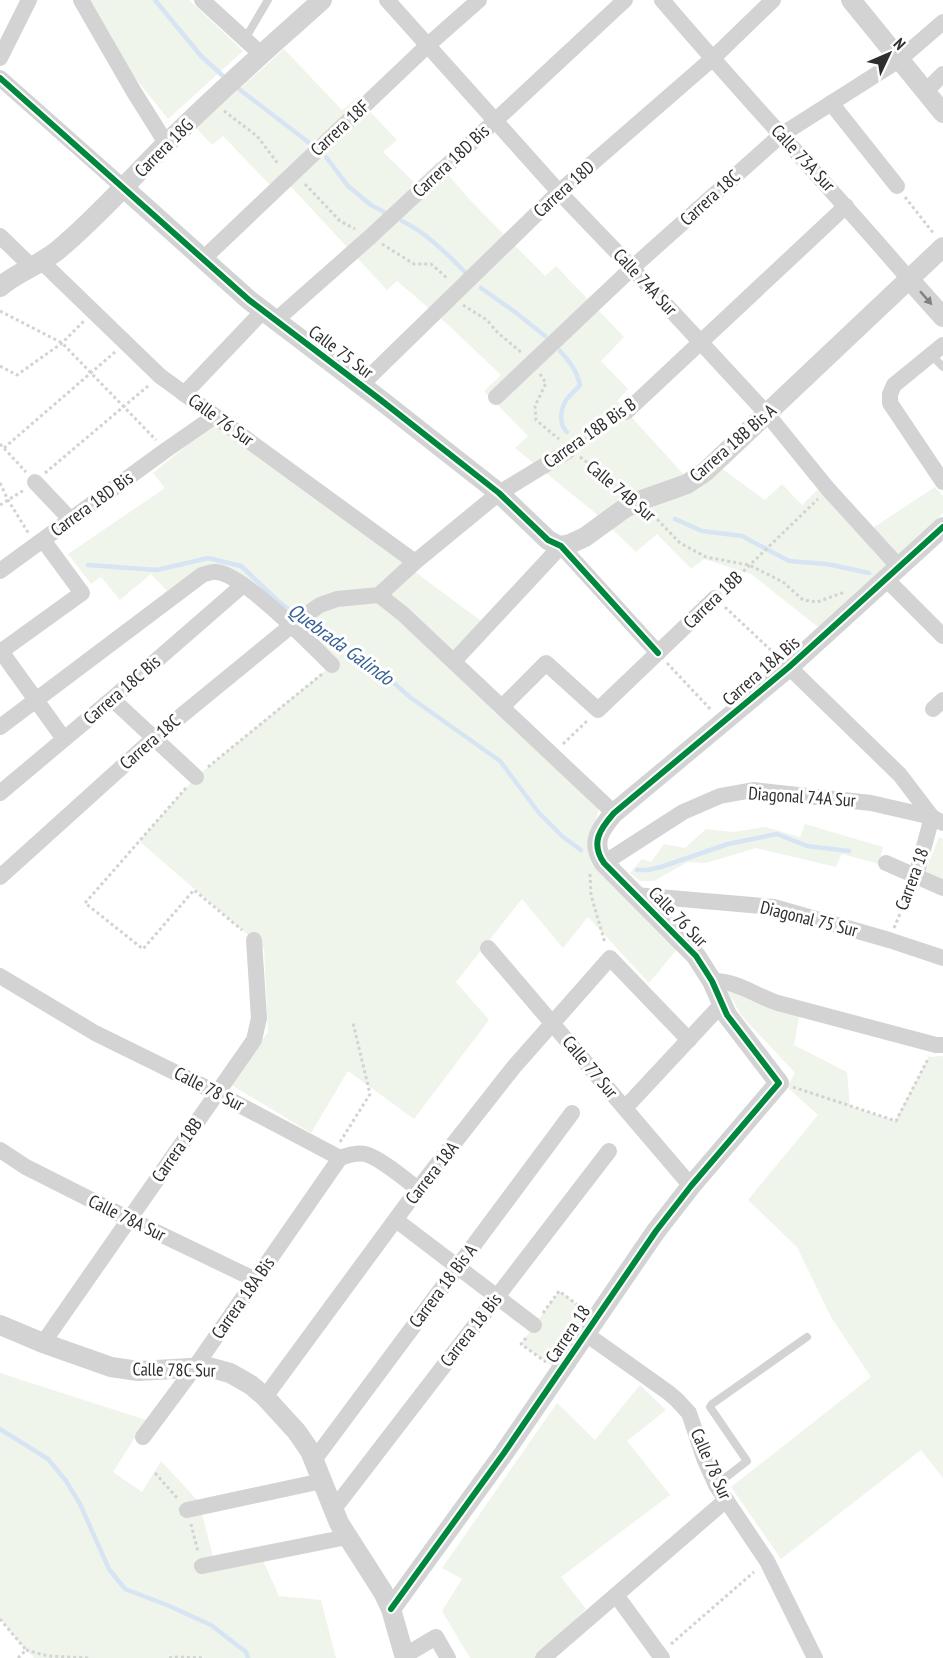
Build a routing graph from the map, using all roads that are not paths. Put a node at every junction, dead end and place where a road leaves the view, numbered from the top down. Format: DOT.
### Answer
graph roads {
  1 [pos="29,0"];
  2 [pos="81,0"];
  3 [pos="202,0"];
  4 [pos="268,0"];
  5 [pos="322,0"];
  6 [pos="387,0"];
  7 [pos="479,0"];
  8 [pos="625,0"];
  9 [pos="662,0"];
  10 [pos="773,0"];
  11 [pos="851,0"];
  12 [pos="942,26"];
  13 [pos="245,39"];
  14 [pos="428,45"];
  15 [pos="261,54"];
  16 [pos="0,58"];
  17 [pos="712,59"];
  18 [pos="899,60"];
  19 [pos="943,74"];
  20 [pos="0,78"];
  21 [pos="926,91"];
  22 [pos="831,103"];
  23 [pos="943,113"];
  24 [pos="495,120"];
  25 [pos="781,135"];
  26 [pos="166,143"];
  27 [pos="897,186"];
  28 [pos="124,188"];
  29 [pos="559,192"];
  30 [pos="846,206"];
  31 [pos="0,236"];
  32 [pos="940,242"];
  33 [pos="203,259"];
  34 [pos="37,264"];
  35 [pos="632,268"];
  36 [pos="909,279"];
  37 [pos="0,287"];
  38 [pos="269,316"];
  39 [pos="943,317"];
  40 [pos="700,341"];
  41 [pos="939,356"];
  42 [pos="361,385"];
  43 [pos="184,394"];
  44 [pos="496,397"];
  45 [pos="626,412"];
  46 [pos="767,414"];
  47 [pos="215,416"];
  48 [pos="569,450"];
  49 [pos="35,482"];
  50 [pos="943,482"];
  51 [pos="499,494"];
  52 [pos="70,520"];
  53 [pos="943,526"];
  54 [pos="39,543"];
  55 [pos="561,546"];
  56 [pos="415,562"];
  57 [pos="0,571"];
  58 [pos="892,573"];
  59 [pos="243,585"];
  60 [pos="379,595"];
  61 [pos="716,598"];
  62 [pos="299,620"];
  63 [pos="943,636"];
  64 [pos="0,651"];
  65 [pos="658,653"];
  66 [pos="454,661"];
  67 [pos="332,665"];
  68 [pos="789,667"];
  69 [pos="112,699"];
  70 [pos="36,700"];
  71 [pos="502,707"];
  72 [pos="0,727"];
  73 [pos="154,738"];
  74 [pos="64,739"];
  75 [pos="196,777"];
  76 [pos="0,793"];
  77 [pos="614,813"];
  78 [pos="938,820"];
  79 [pos="600,851"];
  80 [pos="886,863"];
  81 [pos="916,876"];
  82 [pos="0,877"];
  83 [pos="943,888"];
  84 [pos="635,895"];
  85 [pos="254,940"];
  86 [pos="489,948"];
  87 [pos="943,958"];
  88 [pos="0,976"];
  89 [pos="712,981"];
  90 [pos="722,1004"];
  91 [pos="552,1023"];
  92 [pos="688,1040"];
  93 [pos="939,1045"];
  94 [pos="779,1083"];
  95 [pos="217,1093"];
  96 [pos="625,1108"];
  97 [pos="573,1113"];
  98 [pos="0,1150"];
  99 [pos="609,1151"];
  100 [pos="337,1156"];
  101 [pos="691,1186"];
  102 [pos="418,1189"];
  103 [pos="129,1219"];
  104 [pos="396,1220"];
  105 [pos="458,1267"];
  106 [pos="256,1280"];
  107 [pos="497,1297"];
  108 [pos="0,1325"];
  109 [pos="534,1326"];
  110 [pos="591,1326"];
  111 [pos="807,1338"];
  112 [pos="43,1343"];
  113 [pos="195,1367"];
  114 [pos="265,1397"];
  115 [pos="143,1437"];
  116 [pos="314,1460"];
  117 [pos="322,1481"];
  118 [pos="716,1485"];
  119 [pos="726,1500"];
  120 [pos="187,1510"];
  121 [pos="333,1510"];
  122 [pos="347,1537"];
  123 [pos="202,1566"];
  124 [pos="616,1595"];
  125 [pos="391,1609"];
  126 [pos="404,1657"];
  127 [pos="658,1657"];
  128 [pos="448,1658"];
  129 [pos="543,1658"];
  130 [pos="815,1658"];
  1 -- 16 [label="street"];
  2 -- 26 [label="street"];
  3 -- 13 [label="street"];
  4 -- 13 [label="lane"];
  5 -- 15 [label="street, Carrera 18G"];
  6 -- 14 [label="street, Calle 74A Sur"];
  7 -- 14 [label="street, Carrera 18F"];
  8 -- 24 [label="street, Carrera 18D Bis"];
  9 -- 17 [label="street, Calle 73A Sur"];
  10 -- 17 [label="street, Carrera 18D"];
  11 -- 18 [label="street"];
  12 -- 18 [label="street, Carrera 18C"];
  13 -- 15 [label="street"];
  14 -- 24 [label="street, Calle 74A Sur"];
  14 -- 33 [label="street, Carrera 18F"];
  15 -- 26 [label="street, Carrera 18G"];
  17 -- 25 [label="street, Calle 73A Sur"];
  17 -- 29 [label="street, Carrera 18D"];
  18 -- 21 [label="street"];
  18 -- 22 [label="street, Carrera 18C"];
  19 -- 21 [label="street"];
  20 -- 28 [label="street, Calle 75 Sur"];
  21 -- 23 [label="street"];
  22 -- 25 [label="street, Carrera 18C"];
  22 -- 27 [label="street"];
  24 -- 29 [label="street, Calle 74A Sur"];
  24 -- 38 [label="street, Carrera 18D Bis"];
  25 -- 30 [label="street, Calle 73A Sur"];
  25 -- 35 [label="street, Carrera 18C"];
  26 -- 28 [label="street, Carrera 18G"];
  28 -- 33 [label="street, Calle 75 Sur"];
  28 -- 34 [label="street, Carrera 18G"];
  29 -- 35 [label="street, Calle 74A Sur"];
  29 -- 42 [label="street, Carrera 18D"];
  30 -- 36 [label="street, Calle 73A Sur"];
  30 -- 40 [label="street, Carrera 18B Bis B"];
  31 -- 34 [label="street, Calle 76 Sur"];
  32 -- 36 [label="street, Carrera 18B Bis A"];
  33 -- 38 [label="street, Calle 75 Sur"];
  34 -- 37 [label="street, Carrera 18G"];
  34 -- 43 [label="street, Calle 76 Sur"];
  35 -- 40 [label="street, Calle 74A Sur"];
  35 -- 44 [label="street, Carrera 18C"];
  36 -- 39 [label="street, Calle 73A Sur, one-way"];
  36 -- 46 [label="street, Carrera 18B Bis A"];
  38 -- 42 [label="street, Calle 75 Sur"];
  38 -- 43 [label="street, Carrera 18D Bis"];
  40 -- 45 [label="street, Carrera 18B Bis B"];
  40 -- 46 [label="street, Calle 74A Sur"];
  41 -- 50 [label="street"];
  42 -- 51 [label="street, Calle 75 Sur"];
  43 -- 47 [label="street, Calle 76 Sur"];
  46 -- 55 [label="street, Carrera 18B Bis A"];
  46 -- 58 [label="street, Calle 74A Sur"];
  47 -- 52 [label="street, Carrera 18D Bis"];
  47 -- 56 [label="street, Calle 76 Sur"];
  48 -- 51 [label="street, Carrera 18B Bis B"];
  49 -- 52 [label="street"];
  51 -- 55 [label="street, Calle 75 Sur"];
  51 -- 56 [label="street, Carrera 18B Bis B"];
  52 -- 54 [label="street, Carrera 18D Bis"];
  53 -- 58 [label="street, Carrera 18A Bis"];
  54 -- 57 [label="street, Carrera 18D Bis"];
  54 -- 64 [label="street"];
  55 -- 65 [label="street, Calle 75 Sur"];
  55 -- 66 [label="street, Carrera 18B Bis A"];
  56 -- 60 [label="street, Carrera 18B Bis B"];
  58 -- 63 [label="street, Calle 74A Sur"];
  58 -- 68 [label="street, Carrera 18A Bis"];
  59 -- 62 [label="street"];
  59 -- 69 [label="street, Carrera 18C Bis"];
  59 -- 70 [label="street"];
  60 -- 62 [label="street"];
  60 -- 66 [label="street"];
  61 -- 65 [label="street, Carrera 18B"];
  62 -- 67 [label="street"];
  62 -- 73 [label="street, Carrera 18C"];
  64 -- 70 [label="street"];
  65 -- 71 [label="street, Carrera 18B"];
  66 -- 71 [label="street"];
  68 -- 77 [label="street, Carrera 18A Bis"];
  68 -- 78 [label="street"];
  69 -- 73 [label="street"];
  69 -- 74 [label="street, Carrera 18C Bis"];
  70 -- 72 [label="street"];
  70 -- 74 [label="street"];
  71 -- 77 [label="street"];
  73 -- 75 [label="street"];
  73 -- 82 [label="street, Carrera 18C"];
  74 -- 76 [label="street, Carrera 18C Bis"];
  77 -- 79 [label="street, Carrera 18A Bis"];
  78 -- 79 [label="street, Diagonal 74A Sur"];
  78 -- 81 [label="street, Carrera 18"];
  79 -- 84 [label="street, Calle 76 Sur"];
  80 -- 81 [label="street"];
  81 -- 83 [label="street"];
  84 -- 87 [label="street, Diagonal 75 Sur"];
  84 -- 89 [label="street, Calle 76 Sur"];
  85 -- 95 [label="street, Carrera 18B"];
  86 -- 91 [label="street, Calle 77 Sur"];
  88 -- 95 [label="street, Calle 78 Sur"];
  89 -- 90 [label="street, Calle 76 Sur"];
  89 -- 93 [label="street"];
  90 -- 92 [label="street"];
  90 -- 94 [label="street, Calle 76 Sur"];
  91 -- 92 [label="street, Carrera 18A"];
  91 -- 96 [label="street, Calle 77 Sur"];
  91 -- 102 [label="street, Carrera 18A"];
  92 -- 96 [label="street"];
  94 -- 101 [label="street, Carrera 18"];
  95 -- 100 [label="street, Calle 78 Sur"];
  95 -- 103 [label="street, Carrera 18B"];
  96 -- 101 [label="street, Calle 77 Sur"];
  97 -- 105 [label="street, Carrera 18 Bis A"];
  98 -- 103 [label="street, Calle 78A Sur"];
  99 -- 107 [label="street, Carrera 18 Bis"];
  100 -- 102 [label="street"];
  100 -- 106 [label="street, Carrera 18A Bis"];
  101 -- 110 [label="street, Carrera 18"];
  102 -- 104 [label="street, Carrera 18A"];
  103 -- 106 [label="street, Calle 78A Sur"];
  103 -- 112 [label="street, Carrera 18B"];
  104 -- 105 [label="street"];
  104 -- 114 [label="street, Carrera 18A"];
  105 -- 107 [label="street"];
  105 -- 116 [label="street, Carrera 18 Bis A"];
  106 -- 113 [label="street, Carrera 18A Bis"];
  107 -- 109 [label="street"];
  107 -- 121 [label="street, Carrera 18 Bis"];
  108 -- 112 [label="street, Calle 78C Sur"];
  110 -- 118 [label="street, Calle 78 Sur"];
  110 -- 125 [label="street, Carrera 18"];
  111 -- 118 [label="lane"];
  112 -- 113 [label="street, Calle 78C Sur"];
  113 -- 114 [label="street, Calle 78C Sur"];
  113 -- 115 [label="street, Carrera 18A Bis"];
  114 -- 116 [label="street, Calle 78C Sur"];
  116 -- 117 [label="street, Calle 78C Sur"];
  117 -- 120 [label="street"];
  117 -- 121 [label="street, Calle 78C Sur"];
  118 -- 119 [label="street, Calle 78 Sur"];
  119 -- 124 [label="street"];
  119 -- 130 [label="street, Calle 78 Sur"];
  121 -- 122 [label="street, Calle 78C Sur"];
  122 -- 123 [label="street"];
  122 -- 125 [label="street, Calle 78C Sur"];
  124 -- 127 [label="street"];
  124 -- 129 [label="street"];
  125 -- 126 [label="street, Calle 78C Sur"];
  126 -- 128 [label="street"];
}
